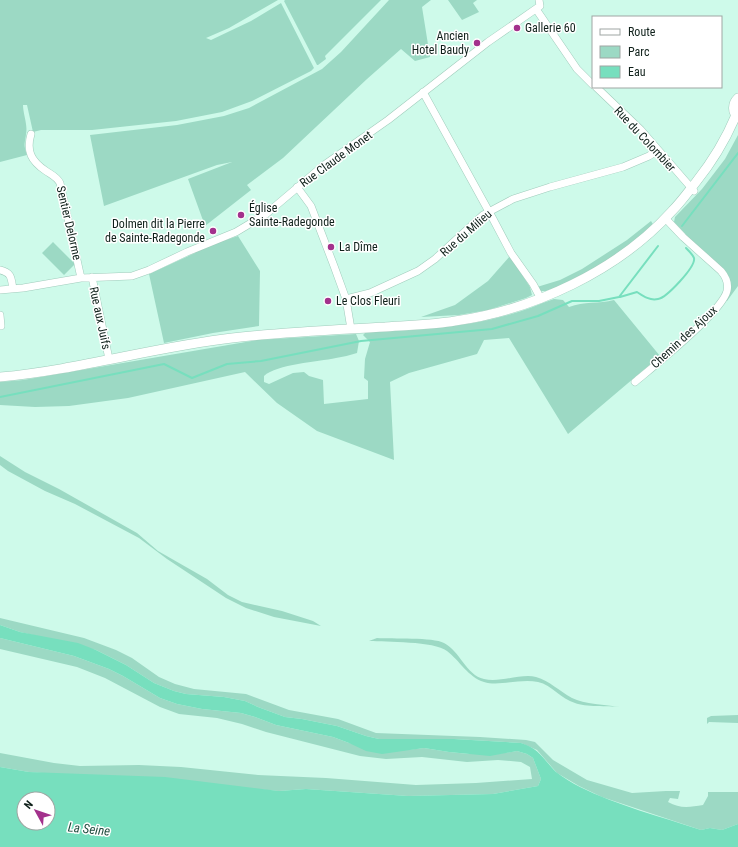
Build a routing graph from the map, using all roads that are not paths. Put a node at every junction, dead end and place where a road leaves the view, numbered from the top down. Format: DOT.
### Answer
graph roads {
  1 [pos="540,0"];
  2 [pos="536,8"];
  3 [pos="592,84"];
  4 [pos="597,88"];
  5 [pos="424,92"];
  6 [pos="738,98"];
  7 [pos="737,116"];
  8 [pos="738,127"];
  9 [pos="31,134"];
  10 [pos="658,150"];
  11 [pos="297,188"];
  12 [pos="692,190"];
  13 [pos="489,212"];
  14 [pos="665,218"];
  15 [pos="0,270"];
  16 [pos="92,277"];
  17 [pos="81,278"];
  18 [pos="13,289"];
  19 [pos="0,290"];
  20 [pos="346,299"];
  21 [pos="541,299"];
  22 [pos="0,315"];
  23 [pos="1,326"];
  24 [pos="351,328"];
  25 [pos="109,359"];
  26 [pos="0,377"];
  27 [pos="635,382"];
  1 -- 2 [label="street"];
  2 -- 3 [label="street"];
  2 -- 5 [label="street, Rue Claude Monet"];
  4 -- 10 [label="street, Rue du Colombier"];
  5 -- 11 [label="street, Rue Claude Monet"];
  5 -- 13 [label="street"];
  6 -- 7 [label="main road"];
  7 -- 12 [label="main road"];
  8 -- 12 [label="main road"];
  9 -- 17 [label="street, Sentier Delorme"];
  10 -- 12 [label="street, Rue du Colombier"];
  10 -- 13 [label="street, Rue du Milieu"];
  11 -- 16 [label="street, Rue Claude Monet"];
  11 -- 20 [label="street"];
  12 -- 14 [label="main road"];
  13 -- 20 [label="street, Rue du Milieu"];
  13 -- 21 [label="street"];
  14 -- 21 [label="main road"];
  14 -- 27 [label="street, Chemin des Ajoux"];
  15 -- 18 [label="street"];
  16 -- 17 [label="street, Rue Claude Monet"];
  16 -- 25 [label="street, Rue aux Juifs"];
  17 -- 18 [label="street, Rue Claude Monet"];
  18 -- 19 [label="street, Rue Claude Monet"];
  20 -- 24 [label="street"];
  21 -- 24 [label="main road"];
  22 -- 23 [label="street"];
  24 -- 25 [label="main road"];
  25 -- 26 [label="main road"];
}
